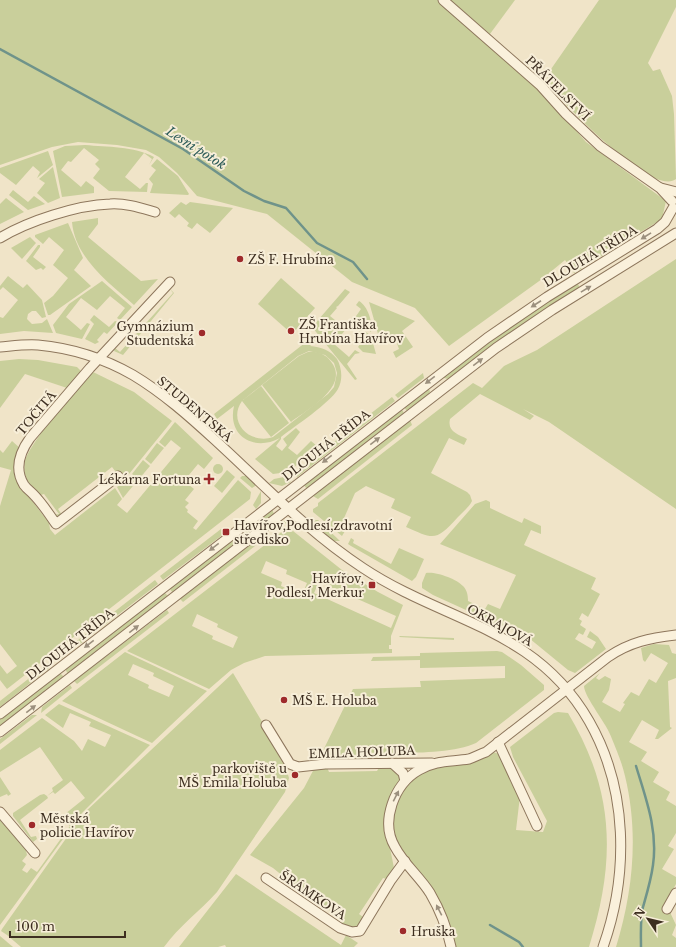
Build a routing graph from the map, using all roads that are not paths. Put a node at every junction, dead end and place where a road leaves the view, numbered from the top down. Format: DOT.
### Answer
graph roads {
  1 [pos="443,0"];
  2 [pos="672,196"];
  3 [pos="155,212"];
  4 [pos="676,233"];
  5 [pos="0,238"];
  6 [pos="170,282"];
  7 [pos="0,347"];
  8 [pos="98,359"];
  9 [pos="118,476"];
  10 [pos="278,498"];
  11 [pos="289,508"];
  12 [pos="676,635"];
  13 [pos="567,690"];
  14 [pos="0,714"];
  15 [pos="266,725"];
  16 [pos="0,732"];
  17 [pos="498,742"];
  18 [pos="392,763"];
  19 [pos="433,763"];
  20 [pos="405,781"];
  21 [pos="0,812"];
  22 [pos="537,826"];
  23 [pos="35,853"];
  24 [pos="405,861"];
  25 [pos="266,878"];
  26 [pos="676,892"];
  27 [pos="667,909"];
  28 [pos="451,947"];
  29 [pos="603,947"];
  1 -- 2 [label="street, PŘÁTELSTVÍ"];
  2 -- 10 [label="street, DLOUHÁ TŘÍDA, one-way"];
  3 -- 5 [label="street"];
  11 -- 4 [label="street, one-way"];
  6 -- 8 [label="street"];
  7 -- 8 [label="street, STUDENTSKÁ"];
  8 -- 9 [label="street, TOČITÁ"];
  8 -- 10 [label="street, STUDENTSKÁ"];
  10 -- 11 [label="street, STUDENTSKÁ"];
  10 -- 14 [label="street, DLOUHÁ TŘÍDA, one-way"];
  11 -- 13 [label="street, OKRAJOVÁ"];
  16 -- 11 [label="street, one-way"];
  12 -- 13 [label="street"];
  13 -- 17 [label="street"];
  13 -- 29 [label="street, OKRAJOVÁ"];
  15 -- 18 [label="street, EMILA HOLUBA"];
  17 -- 19 [label="street"];
  17 -- 22 [label="street"];
  18 -- 19 [label="street, EMILA HOLUBA"];
  18 -- 20 [label="street"];
  19 -- 20 [label="street"];
  24 -- 20 [label="street, one-way"];
  21 -- 23 [label="street"];
  24 -- 25 [label="street, ŠRÁMKOVA"];
  28 -- 24 [label="street, one-way"];
  26 -- 27 [label="street"];
}
